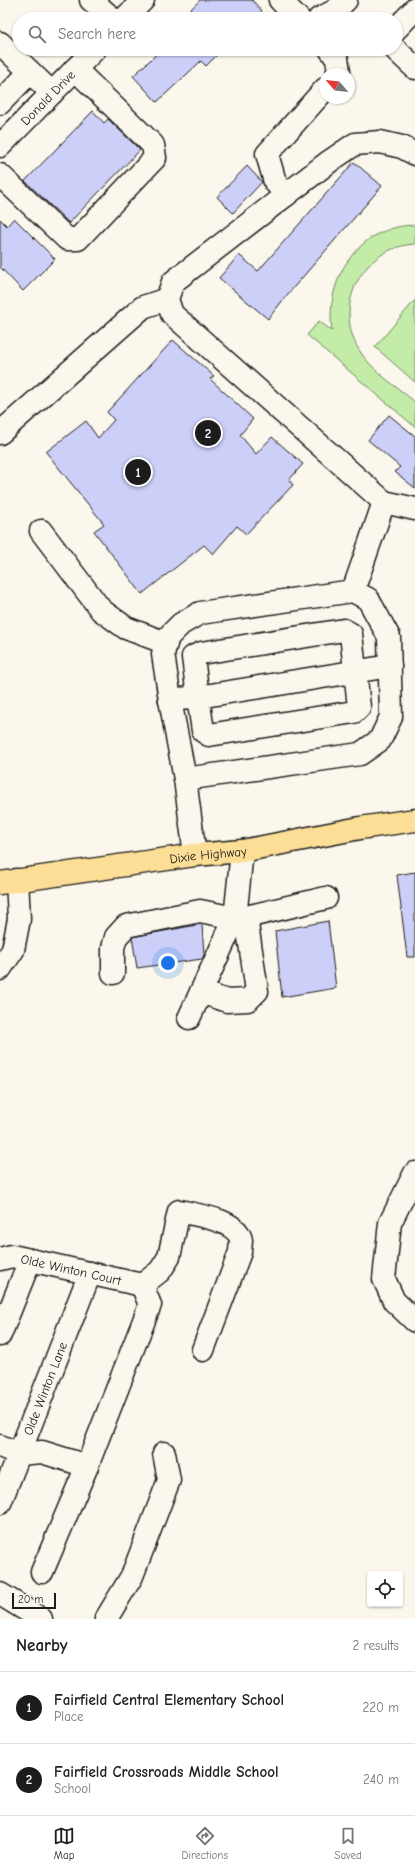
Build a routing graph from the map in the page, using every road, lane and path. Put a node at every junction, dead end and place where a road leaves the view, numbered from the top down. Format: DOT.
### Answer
graph roads {
  1 [pos="91,0"];
  2 [pos="143,0"];
  3 [pos="280,0"];
  4 [pos="346,0"];
  5 [pos="415,9"];
  6 [pos="105,12"];
  7 [pos="131,12"];
  8 [pos="292,12"];
  9 [pos="332,12"];
  10 [pos="403,22"];
  11 [pos="0,43"];
  12 [pos="12,55"];
  13 [pos="13,56"];
  14 [pos="88,56"];
  15 [pos="335,56"];
  16 [pos="402,56"];
  17 [pos="338,68"];
  18 [pos="415,68"];
  19 [pos="75,69"];
  20 [pos="30,72"];
  21 [pos="52,93"];
  22 [pos="319,96"];
  23 [pos="0,103"];
  24 [pos="0,146"];
  25 [pos="415,154"];
  26 [pos="0,175"];
  27 [pos="286,195"];
  28 [pos="167,300"];
  29 [pos="0,433"];
  30 [pos="384,502"];
  31 [pos="415,509"];
  32 [pos="41,530"];
  33 [pos="353,592"];
  34 [pos="166,643"];
  35 [pos="390,666"];
  36 [pos="355,672"];
  37 [pos="198,697"];
  38 [pos="170,700"];
  39 [pos="185,779"];
  40 [pos="415,820"];
  41 [pos="242,851"];
  42 [pos="195,855"];
  43 [pos="8,882"];
  44 [pos="326,898"];
  45 [pos="240,918"];
  46 [pos="0,969"];
  47 [pos="113,973"];
  48 [pos="201,992"];
  49 [pos="189,1018"];
  50 [pos="415,1173"];
  51 [pos="0,1259"];
  52 [pos="30,1260"];
  53 [pos="90,1273"];
  54 [pos="142,1285"];
  55 [pos="415,1321"];
  56 [pos="0,1334"];
  57 [pos="202,1350"];
  58 [pos="10,1450"];
  59 [pos="164,1453"];
  60 [pos="87,1466"];
  61 [pos="0,1503"];
  62 [pos="42,1572"];
  63 [pos="0,1594"];
  64 [pos="41,1619"];
  65 [pos="106,1619"];
  1 -- 6 [label="street"];
  2 -- 7 [label="street"];
  3 -- 8 [label="street"];
  4 -- 9 [label="street"];
  5 -- 10 [label="street"];
  11 -- 12 [label="street"];
  13 -- 20 [label="street"];
  14 -- 19 [label="street, Donald Drive"];
  15 -- 17 [label="street"];
  16 -- 18 [label="street"];
  19 -- 21 [label="street, Donald Drive"];
  19 -- 26 [label="street"];
  20 -- 21 [label="street"];
  20 -- 23 [label="street"];
  21 -- 24 [label="street, Donald Drive"];
  22 -- 27 [label="street"];
  25 -- 27 [label="street"];
  27 -- 28 [label="street"];
  28 -- 29 [label="street"];
  28 -- 30 [label="street"];
  30 -- 31 [label="street"];
  30 -- 33 [label="street"];
  32 -- 34 [label="street"];
  33 -- 34 [label="street"];
  33 -- 35 [label="street"];
  34 -- 38 [label="street"];
  35 -- 36 [label="street"];
  35 -- 39 [label="street"];
  36 -- 37 [label="street"];
  36 -- 37 [label="street"];
  36 -- 37 [label="street"];
  37 -- 38 [label="street"];
  38 -- 39 [label="street"];
  39 -- 42 [label="street"];
  40 -- 41 [label="main road, Dixie Highway"];
  41 -- 42 [label="main road, Dixie Highway"];
  41 -- 45 [label="street"];
  42 -- 43 [label="main road, Dixie Highway"];
  43 -- 46 [label="street"];
  44 -- 45 [label="street"];
  45 -- 47 [label="street"];
  45 -- 48 [label="street"];
  45 -- 48 [label="street"];
  48 -- 49 [label="street"];
  50 -- 55 [label="street"];
  51 -- 52 [label="street, Olde Winton Court"];
  52 -- 53 [label="street, Olde Winton Court"];
  52 -- 56 [label="street"];
  53 -- 54 [label="street, Olde Winton Court"];
  53 -- 58 [label="street, Olde Winton Lane"];
  54 -- 57 [label="street"];
  54 -- 60 [label="street"];
  58 -- 60 [label="street"];
  58 -- 61 [label="street, Olde Winton Lane"];
  59 -- 65 [label="street"];
  60 -- 62 [label="street"];
  63 -- 64 [label="street"];
}
